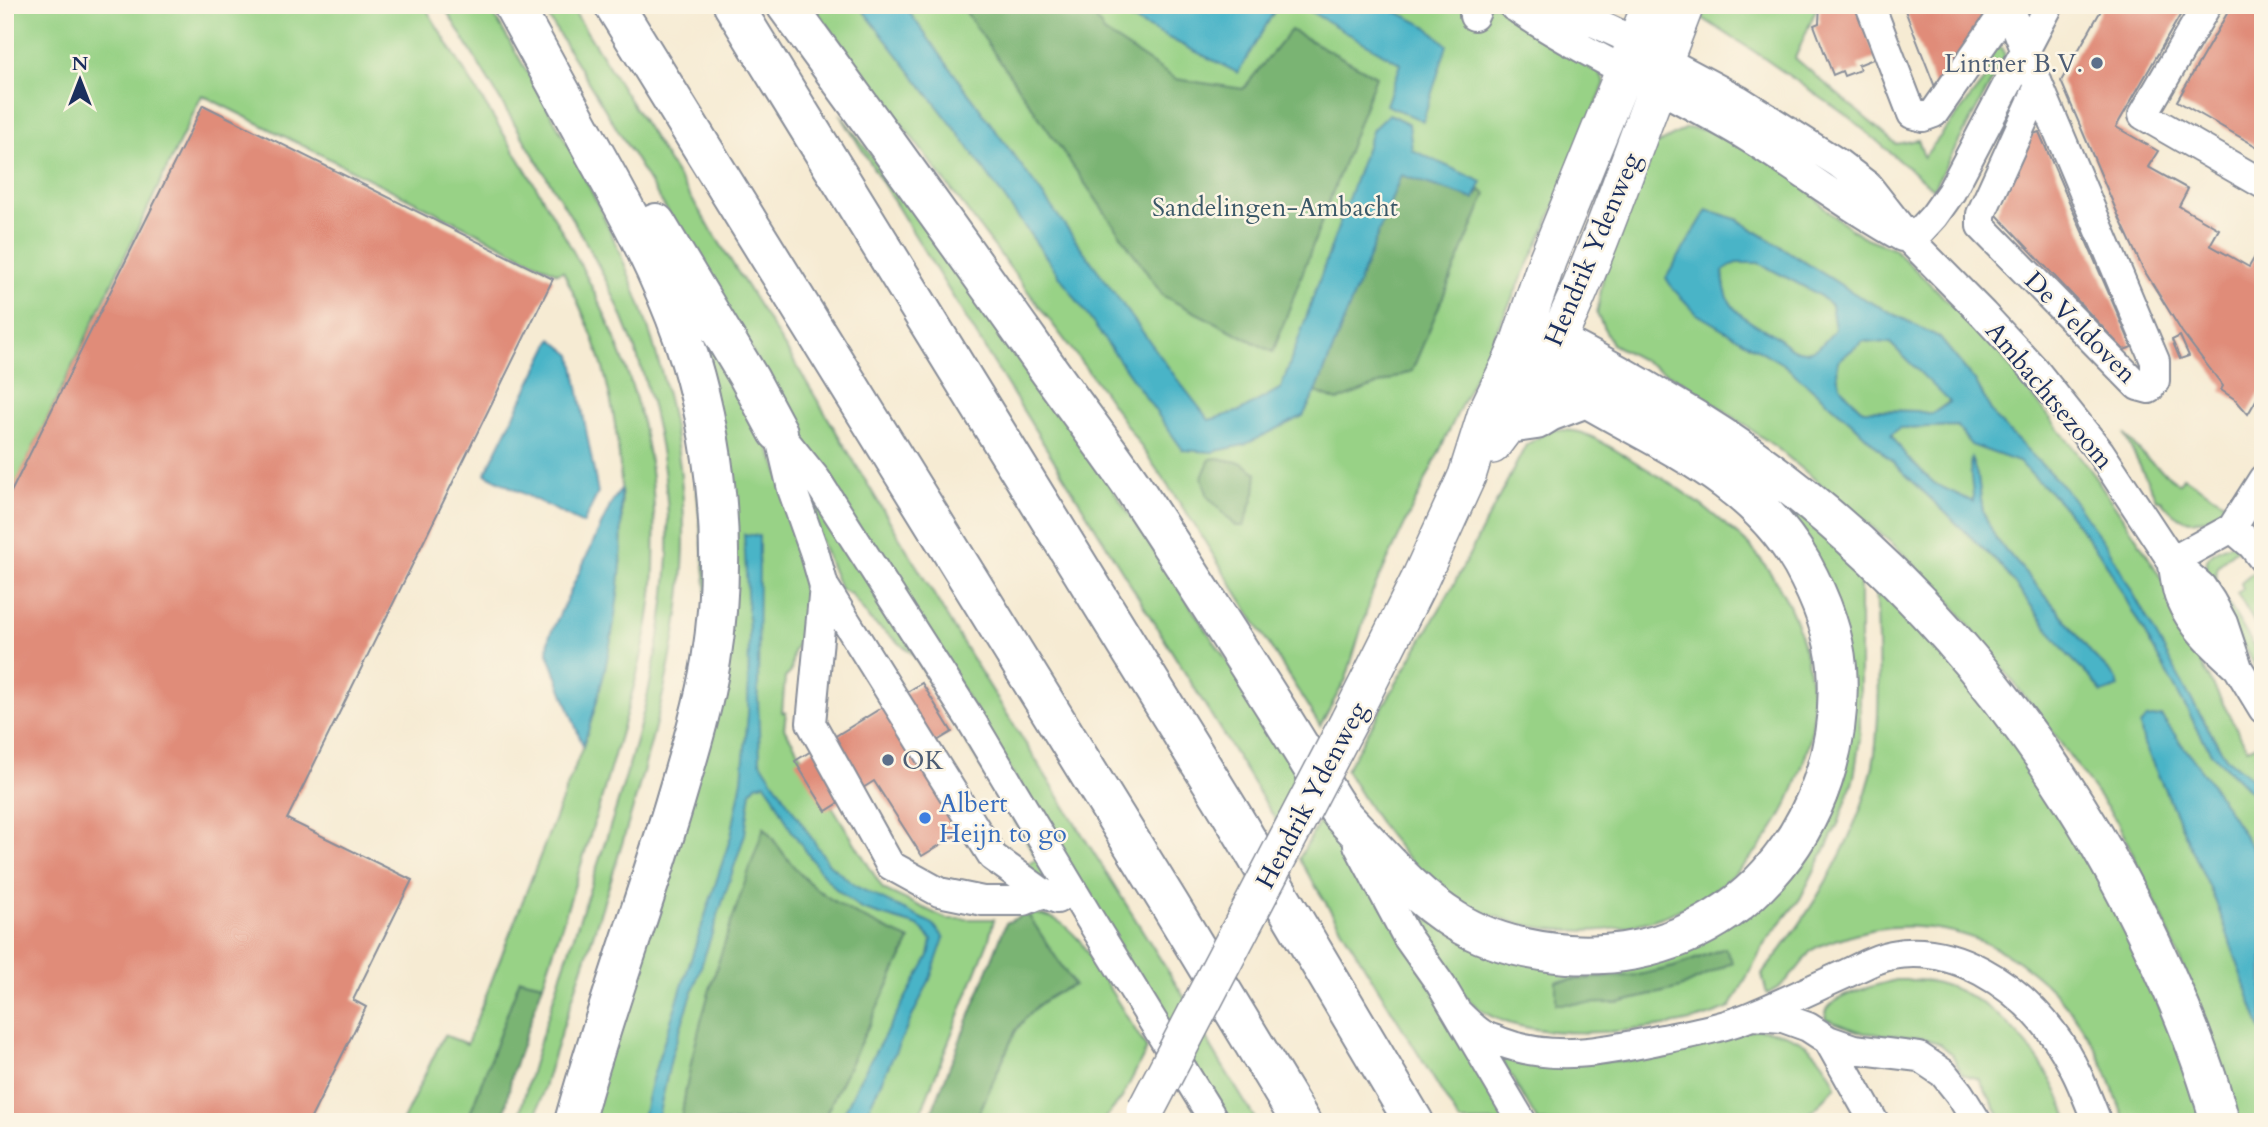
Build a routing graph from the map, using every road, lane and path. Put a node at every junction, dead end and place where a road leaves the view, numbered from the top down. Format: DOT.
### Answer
graph roads {
  1 [pos="515,5"];
  2 [pos="614,5"];
  3 [pos="733,5"];
  4 [pos="786,5"];
  5 [pos="1651,5"];
  6 [pos="1685,5"];
  7 [pos="1870,5"];
  8 [pos="2049,5"];
  9 [pos="2207,5"];
  10 [pos="1513,6"];
  11 [pos="2008,6"];
  12 [pos="2026,51"];
  13 [pos="1645,65"];
  14 [pos="2039,86"];
  15 [pos="2263,184"];
  16 [pos="1910,242"];
  17 [pos="1537,353"];
  18 [pos="1586,398"];
  19 [pos="1508,424"];
  20 [pos="778,432"];
  21 [pos="1467,476"];
  22 [pos="2263,480"];
  23 [pos="2232,528"];
  24 [pos="2263,559"];
  25 [pos="2172,561"];
  26 [pos="824,586"];
  27 [pos="2263,709"];
  28 [pos="1342,815"];
  29 [pos="1043,893"];
  30 [pos="1088,916"];
  31 [pos="1458,1013"];
  32 [pos="1752,1016"];
  33 [pos="1828,1040"];
  34 [pos="1141,1118"];
  35 [pos="574,1122"];
  36 [pos="1215,1122"];
  37 [pos="1301,1122"];
  38 [pos="1414,1122"];
  39 [pos="1522,1122"];
  40 [pos="1874,1122"];
  41 [pos="1977,1122"];
  42 [pos="2097,1122"];
  43 [pos="2220,1122"];
  1 -- 20 [label="highway"];
  1 -- 35 [label="highway"];
  2 -- 37 [label="highway"];
  3 -- 38 [label="highway"];
  4 -- 28 [label="highway"];
  5 -- 13 [label="main road, Hendrik Ydenweg"];
  6 -- 13 [label="main road, Hendrik Ydenweg"];
  7 -- 11 [label="street, De Veldoven"];
  8 -- 12 [label="street"];
  9 -- 15 [label="street"];
  10 -- 13 [label="street, Ambachtsezoom"];
  11 -- 12 [label="street, De Veldoven"];
  12 -- 14 [label="street, De Veldoven"];
  12 -- 16 [label="street"];
  13 -- 16 [label="street, Ambachtsezoom"];
  13 -- 17 [label="main road, Hendrik Ydenweg"];
  14 -- 14 [label="street, De Veldoven"];
  16 -- 25 [label="street, Ambachtsezoom"];
  17 -- 18 [label="highway"];
  17 -- 19 [label="main road, Hendrik Ydenweg"];
  17 -- 21 [label="main road, Hendrik Ydenweg"];
  17 -- 43 [label="highway"];
  18 -- 19 [label="highway"];
  18 -- 28 [label="highway"];
  19 -- 21 [label="main road, Hendrik Ydenweg"];
  20 -- 26 [label="street"];
  20 -- 30 [label="street"];
  21 -- 34 [label="main road, Hendrik Ydenweg, bridge"];
  22 -- 23 [label="street"];
  23 -- 24 [label="street"];
  23 -- 25 [label="street"];
  25 -- 27 [label="street, Ambachtsezoom"];
  26 -- 29 [label="street"];
  26 -- 29 [label="street"];
  28 -- 31 [label="street"];
  29 -- 30 [label="street"];
  30 -- 36 [label="street"];
  31 -- 32 [label="street"];
  31 -- 39 [label="street"];
  32 -- 33 [label="street"];
  32 -- 42 [label="street"];
  33 -- 40 [label="street"];
  33 -- 41 [label="street"];
}
